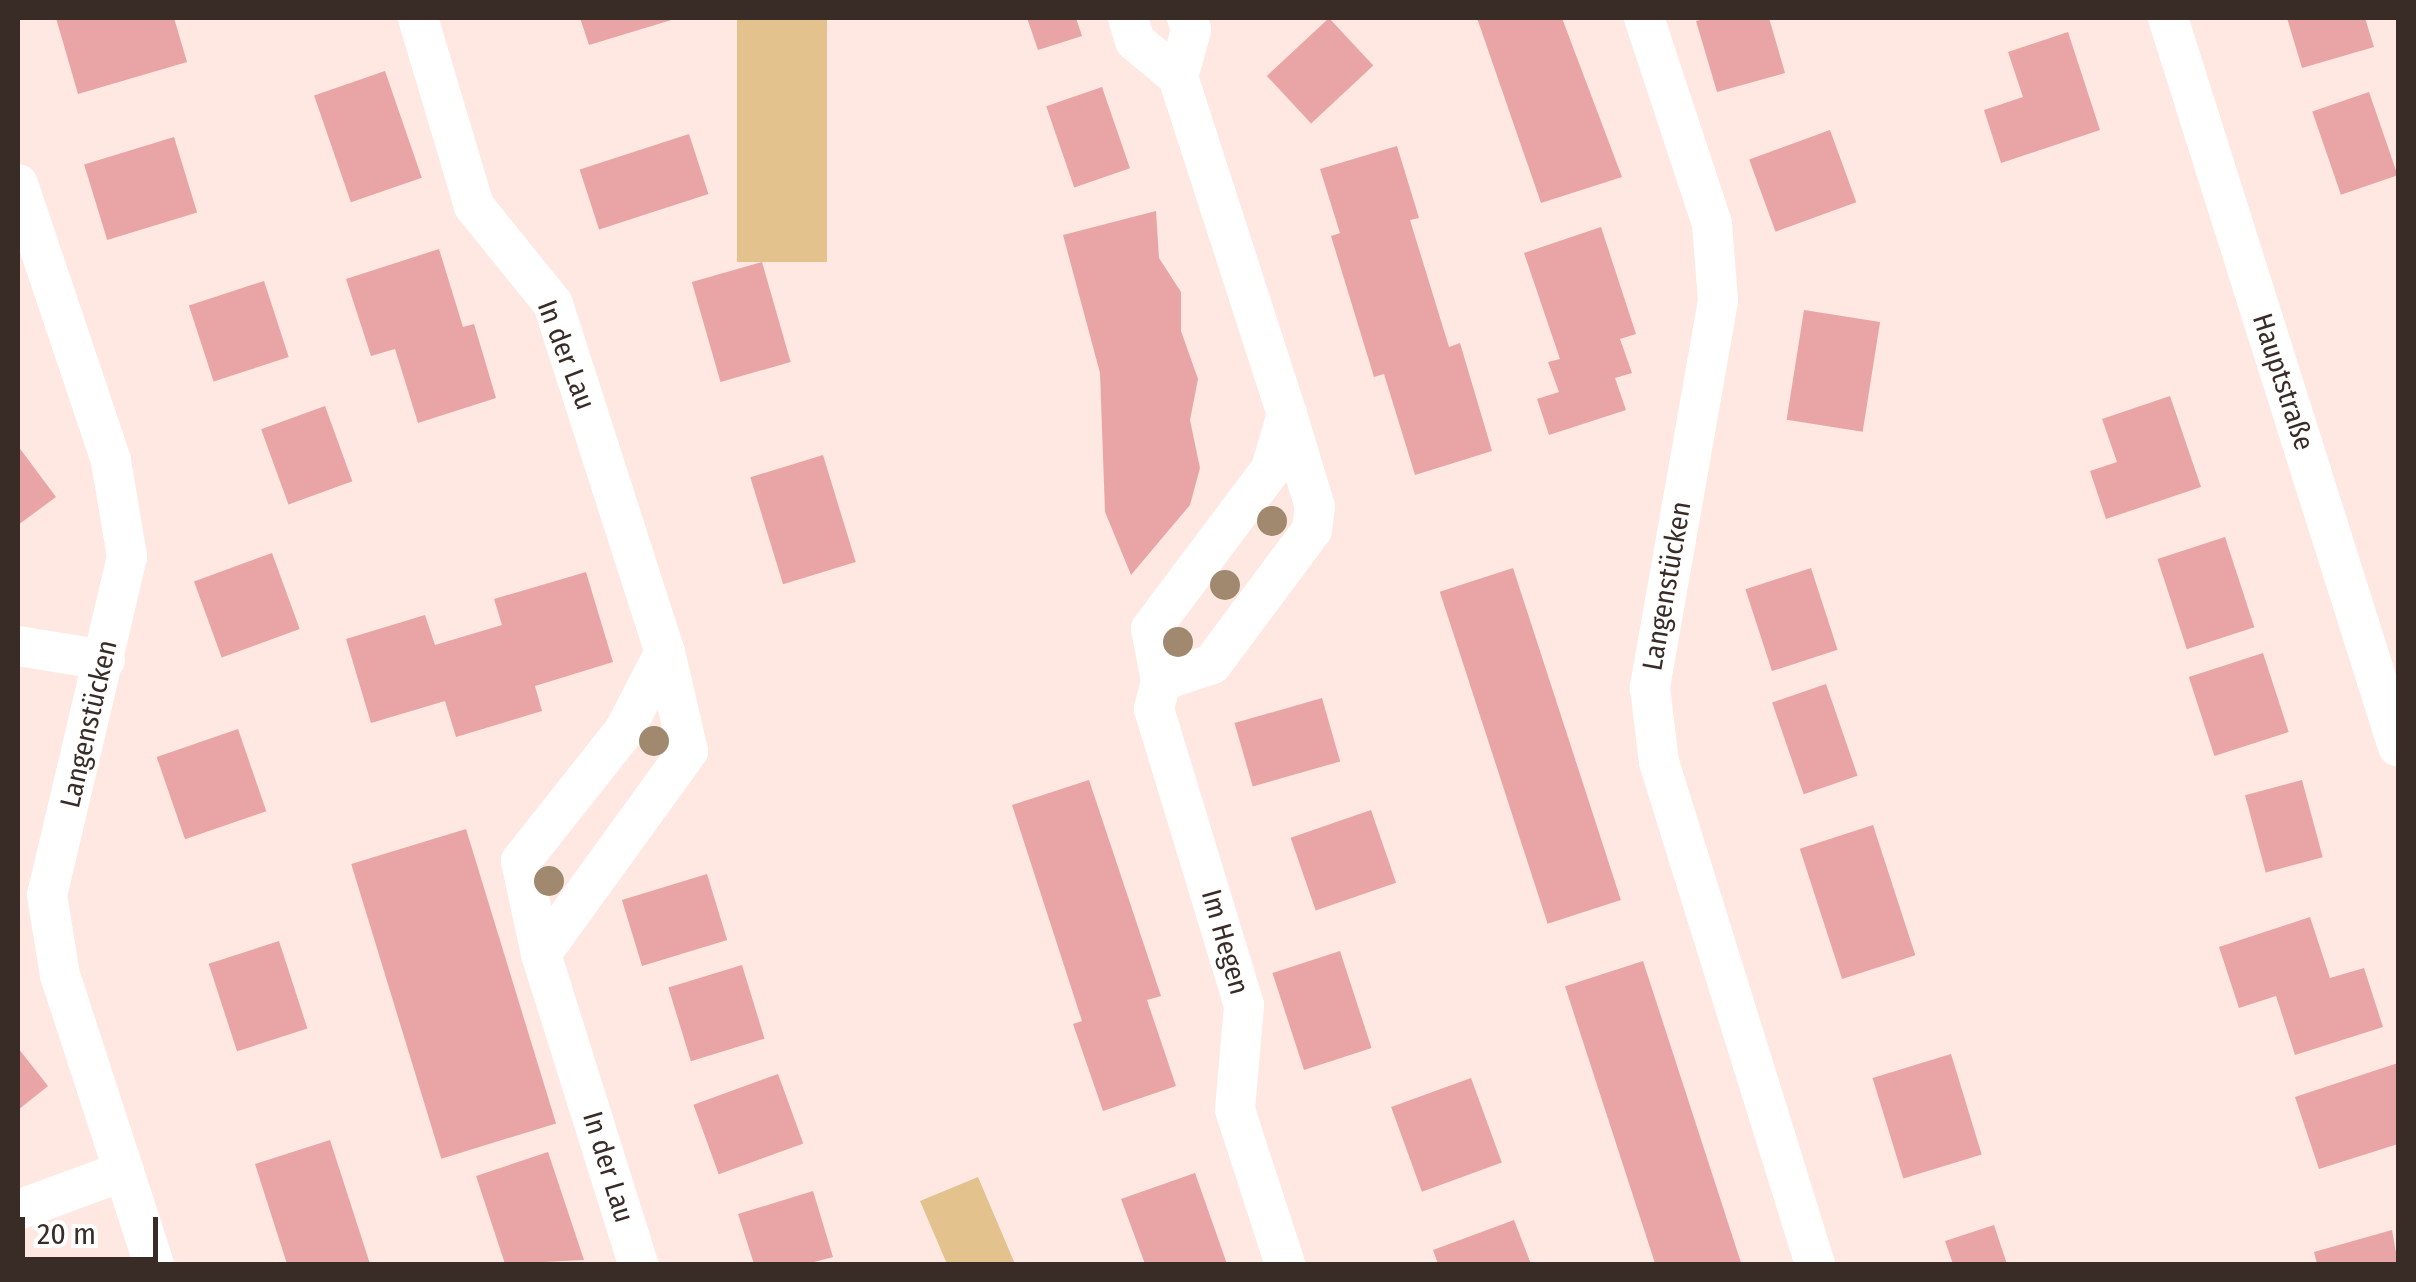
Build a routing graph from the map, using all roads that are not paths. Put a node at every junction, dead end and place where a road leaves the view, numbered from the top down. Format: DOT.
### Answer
graph roads {
  1 [pos="418,18"];
  2 [pos="1128,18"];
  3 [pos="1187,18"];
  4 [pos="1644,18"];
  5 [pos="2168,18"];
  6 [pos="1178,77"];
  7 [pos="18,184"];
  8 [pos="1287,414"];
  9 [pos="18,646"];
  10 [pos="665,652"];
  11 [pos="105,660"];
  12 [pos="1161,681"];
  13 [pos="2398,746"];
  14 [pos="542,954"];
  15 [pos="124,1171"];
  16 [pos="18,1210"];
  17 [pos="154,1264"];
  18 [pos="638,1264"];
  19 [pos="1285,1264"];
  20 [pos="1814,1264"];
  1 -- 10 [label="street, In der Lau"];
  2 -- 6 [label="street"];
  3 -- 6 [label="street"];
  4 -- 20 [label="street, Langenstücken"];
  5 -- 13 [label="street, Hauptstraße"];
  6 -- 8 [label="street"];
  7 -- 11 [label="street, Langenstücken"];
  8 -- 12 [label="street, Im Hegen"];
  8 -- 12 [label="street"];
  9 -- 11 [label="street"];
  10 -- 14 [label="street, In der Lau"];
  10 -- 14 [label="street, In der Lau"];
  11 -- 15 [label="street, Langenstücken"];
  12 -- 19 [label="street, Im Hegen"];
  14 -- 18 [label="street, In der Lau"];
  15 -- 16 [label="street"];
  15 -- 17 [label="street, Langenstücken"];
}
